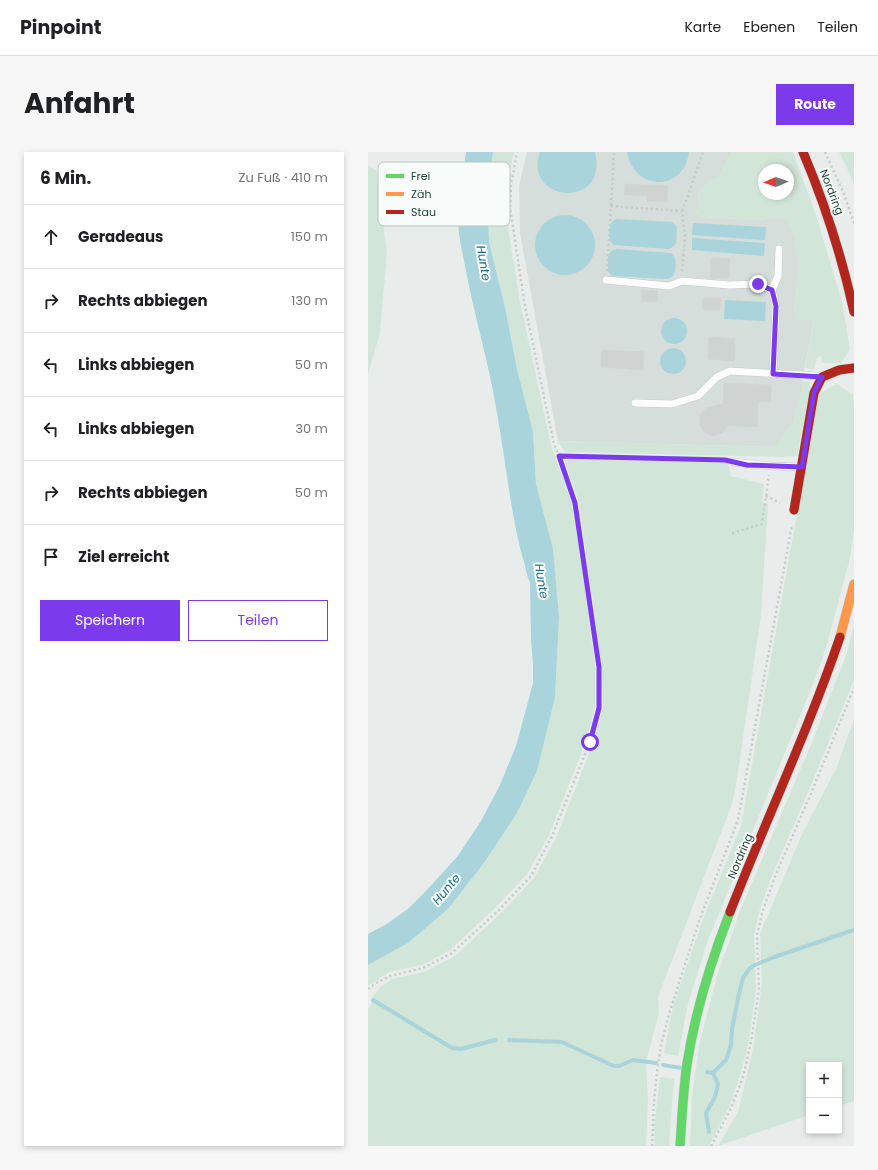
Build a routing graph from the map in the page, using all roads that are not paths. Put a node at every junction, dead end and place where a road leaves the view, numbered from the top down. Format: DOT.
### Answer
graph roads {
  1 [pos="803,152"];
  2 [pos="779,249"];
  3 [pos="606,280"];
  4 [pos="772,290"];
  5 [pos="854,312"];
  6 [pos="854,368"];
  7 [pos="773,374"];
  8 [pos="822,377"];
  9 [pos="635,403"];
  10 [pos="734,462"];
  11 [pos="802,467"];
  12 [pos="794,510"];
  13 [pos="854,584"];
  14 [pos="680,1146"];
  1 -- 5 [label="main road, Nordring"];
  2 -- 4 [label="lane"];
  3 -- 4 [label="lane"];
  4 -- 7 [label="lane"];
  6 -- 8 [label="main road"];
  7 -- 8 [label="lane"];
  7 -- 9 [label="lane"];
  8 -- 11 [label="main road"];
  10 -- 11 [label="lane"];
  11 -- 12 [label="main road"];
  13 -- 14 [label="main road, Nordring"];
}
